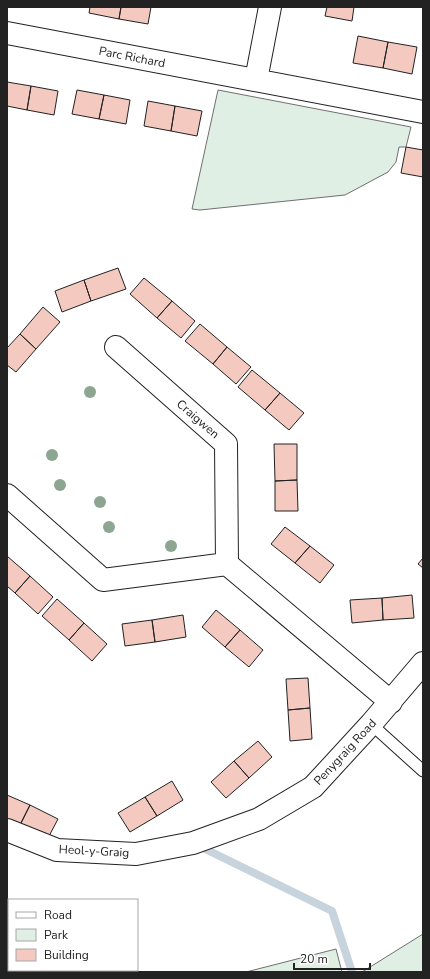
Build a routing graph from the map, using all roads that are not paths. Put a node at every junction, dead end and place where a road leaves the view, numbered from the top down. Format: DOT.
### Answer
graph roads {
  1 [pos="270,7"];
  2 [pos="7,33"];
  3 [pos="256,80"];
  4 [pos="423,112"];
  5 [pos="116,347"];
  6 [pos="7,495"];
  7 [pos="227,564"];
  8 [pos="423,663"];
  9 [pos="391,702"];
  10 [pos="371,724"];
  11 [pos="423,771"];
  12 [pos="7,830"];
  13 [pos="136,854"];
  1 -- 3 [label="street"];
  2 -- 3 [label="street, Parc Richard"];
  3 -- 4 [label="street, Parc Richard"];
  5 -- 7 [label="street, Craigwen"];
  6 -- 7 [label="street"];
  7 -- 9 [label="street"];
  8 -- 9 [label="street, Penygraig Road"];
  9 -- 10 [label="street, Penygraig Road"];
  10 -- 11 [label="lane"];
  10 -- 13 [label="street, Penygraig Road"];
  12 -- 13 [label="street, Heol-y-Graig"];
}
